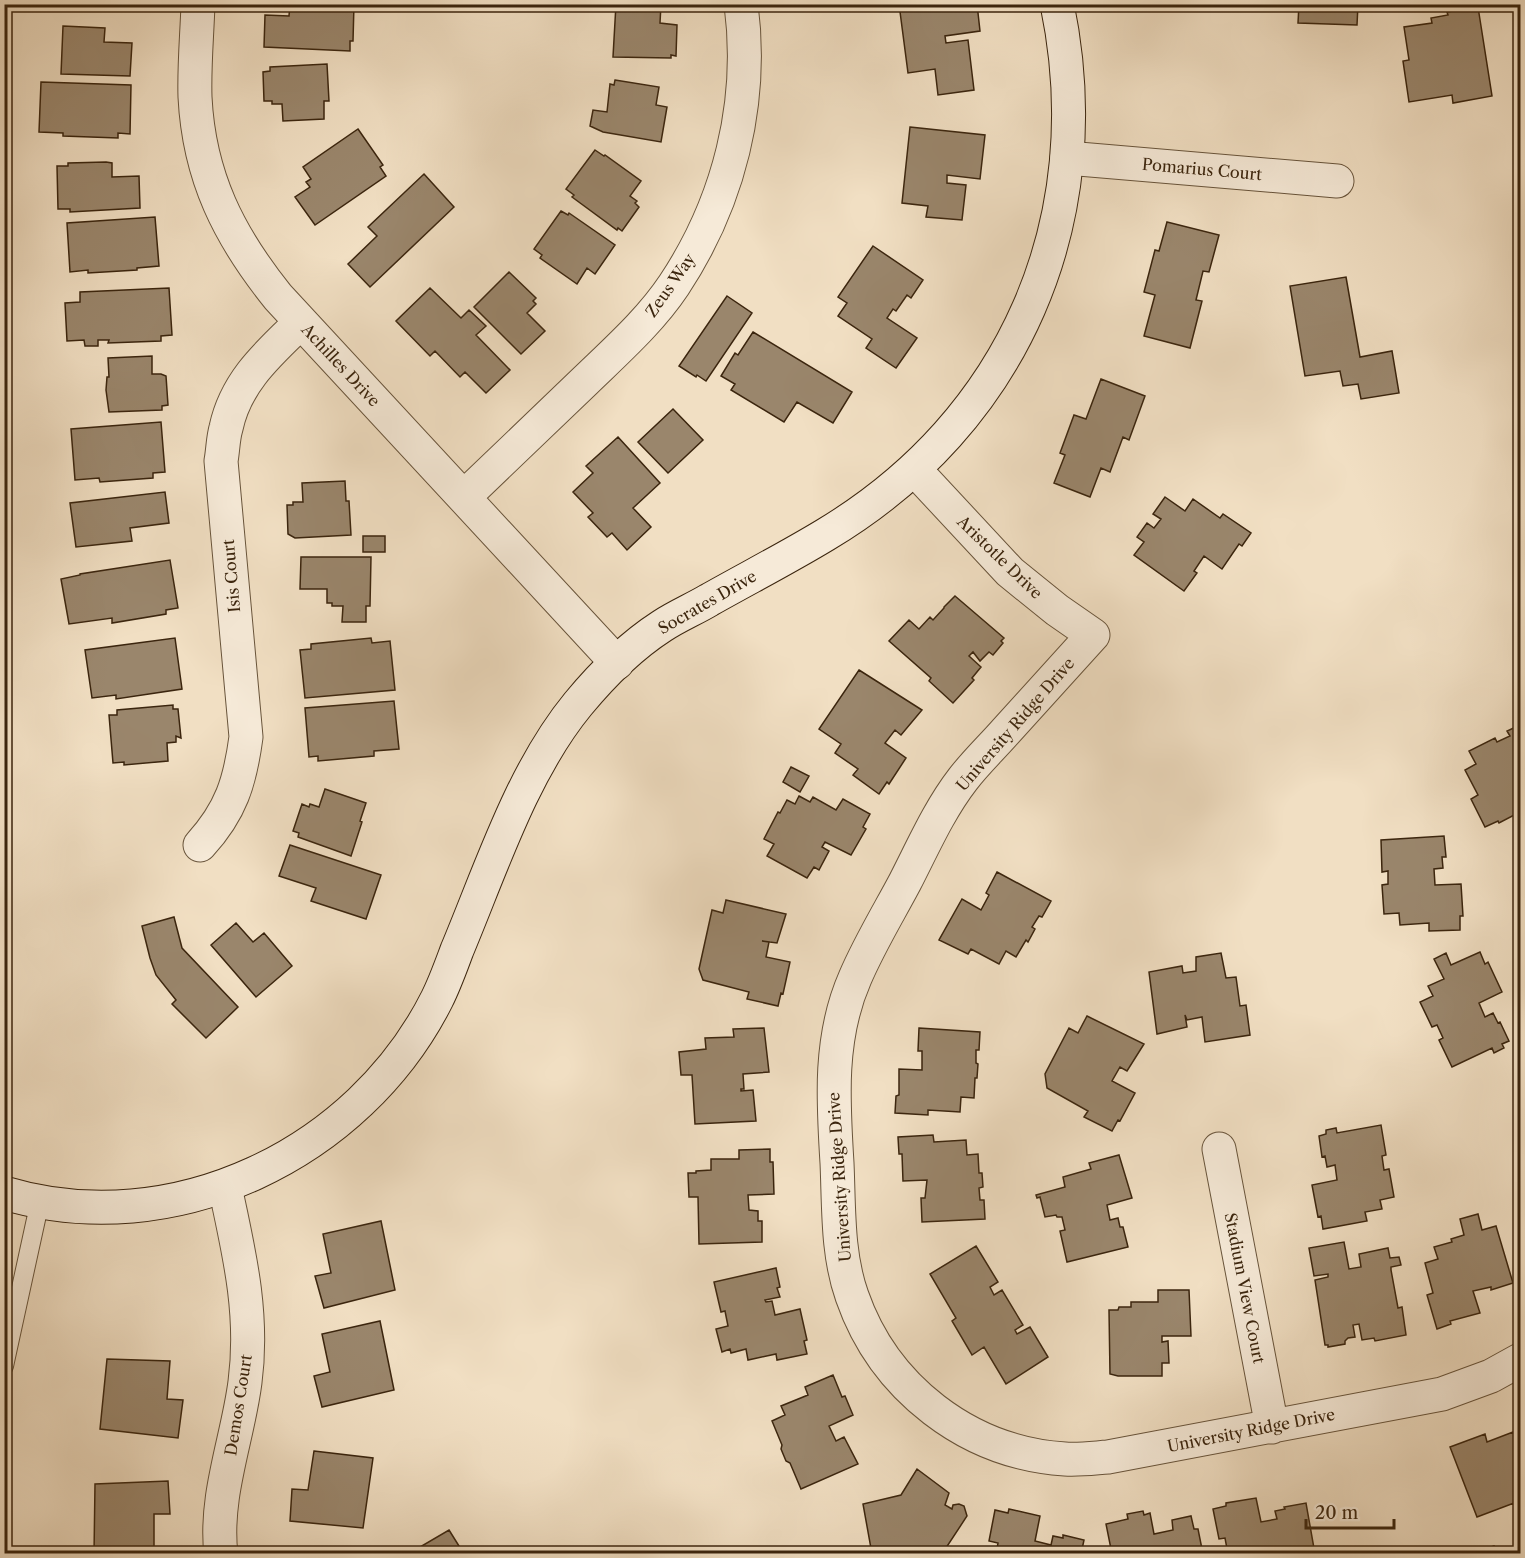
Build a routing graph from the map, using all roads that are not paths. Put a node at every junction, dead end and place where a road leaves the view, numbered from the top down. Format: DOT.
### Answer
graph roads {
  1 [pos="198,4"];
  2 [pos="741,4"];
  3 [pos="1057,4"];
  4 [pos="1067,158"];
  5 [pos="1336,181"];
  6 [pos="301,322"];
  7 [pos="915,470"];
  8 [pos="464,497"];
  9 [pos="1093,635"];
  10 [pos="617,663"];
  11 [pos="200,845"];
  12 [pos="1219,1149"];
  13 [pos="225,1187"];
  14 [pos="4,1192"];
  15 [pos="40,1201"];
  16 [pos="1521,1360"];
  17 [pos="4,1366"];
  18 [pos="1272,1427"];
  19 [pos="220,1554"];
  1 -- 6 [label="street, Achilles Drive"];
  2 -- 8 [label="street, Zeus Way"];
  3 -- 4 [label="street, Socrates Drive"];
  4 -- 5 [label="street, Pomarius Court"];
  4 -- 7 [label="street, Socrates Drive"];
  6 -- 8 [label="street, Achilles Drive"];
  6 -- 11 [label="street, Isis Court"];
  7 -- 9 [label="street, Aristotle Drive"];
  7 -- 10 [label="street, Socrates Drive"];
  8 -- 10 [label="street, Achilles Drive"];
  9 -- 18 [label="street, University Ridge Drive"];
  10 -- 13 [label="street, Socrates Drive"];
  12 -- 18 [label="street, Stadium View Court"];
  13 -- 15 [label="street, Socrates Drive"];
  13 -- 19 [label="street, Demos Court"];
  14 -- 15 [label="street, Socrates Drive"];
  15 -- 17 [label="lane"];
  16 -- 18 [label="street, University Ridge Drive"];
}
